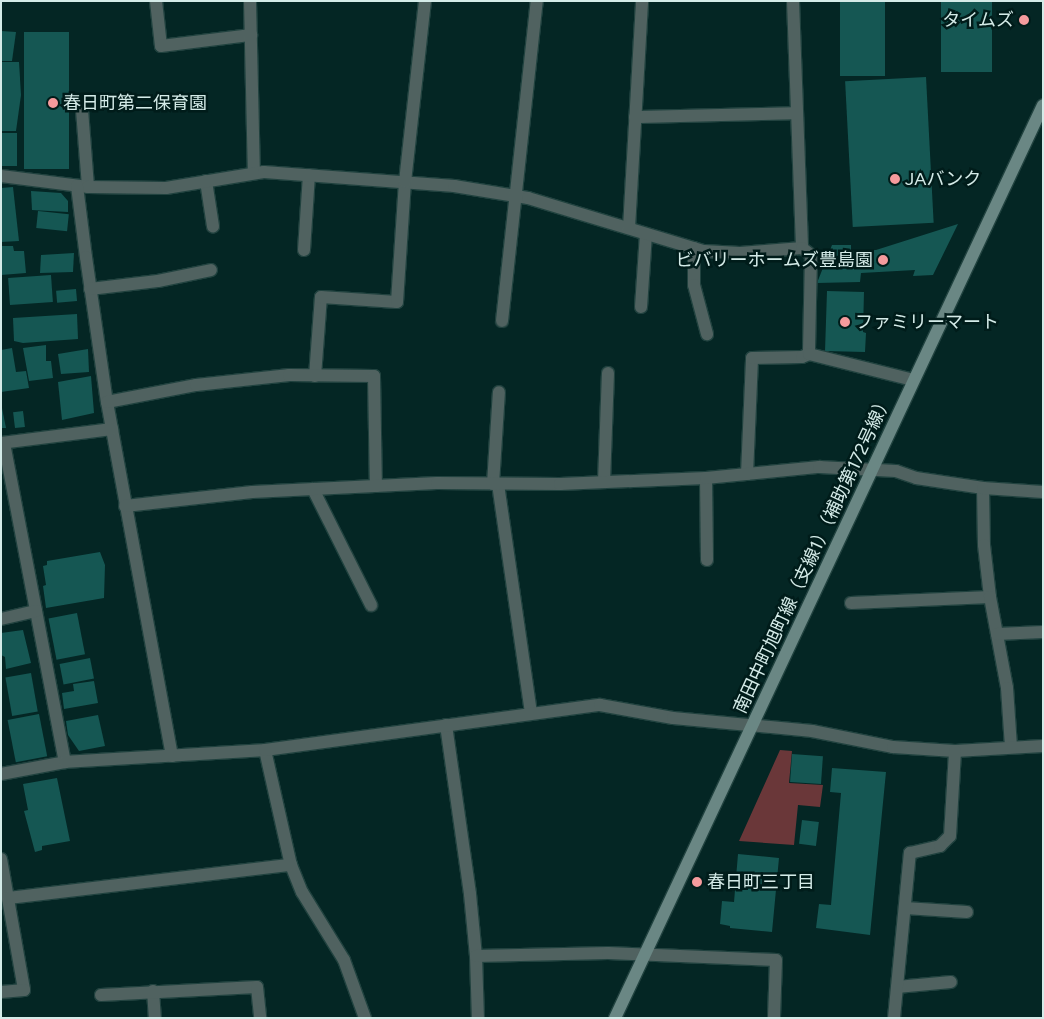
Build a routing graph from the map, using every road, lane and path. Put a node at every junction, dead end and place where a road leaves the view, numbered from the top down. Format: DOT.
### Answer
graph roads {
  1 [pos="156,1"];
  2 [pos="250,1"];
  3 [pos="425,1"];
  4 [pos="537,1"];
  5 [pos="642,1"];
  6 [pos="793,1"];
  7 [pos="251,35"];
  8 [pos="1043,105"];
  9 [pos="82,110"];
  10 [pos="797,113"];
  11 [pos="635,117"];
  12 [pos="254,173"];
  13 [pos="309,175"];
  14 [pos="1,176"];
  15 [pos="206,181"];
  16 [pos="406,182"];
  17 [pos="83,186"];
  18 [pos="517,195"];
  19 [pos="213,226"];
  20 [pos="628,228"];
  21 [pos="646,234"];
  22 [pos="694,248"];
  23 [pos="802,248"];
  24 [pos="304,250"];
  25 [pos="211,270"];
  26 [pos="90,290"];
  27 [pos="641,307"];
  28 [pos="502,321"];
  29 [pos="707,334"];
  30 [pos="810,354"];
  31 [pos="608,373"];
  32 [pos="316,376"];
  33 [pos="913,380"];
  34 [pos="499,392"];
  35 [pos="107,402"];
  36 [pos="112,429"];
  37 [pos="3,443"];
  38 [pos="871,471"];
  39 [pos="747,474"];
  40 [pos="706,478"];
  41 [pos="604,482"];
  42 [pos="496,484"];
  43 [pos="376,486"];
  44 [pos="983,488"];
  45 [pos="312,489"];
  46 [pos="1043,492"];
  47 [pos="125,506"];
  48 [pos="707,560"];
  49 [pos="990,597"];
  50 [pos="850,603"];
  51 [pos="371,605"];
  52 [pos="36,611"];
  53 [pos="1,619"];
  54 [pos="1043,632"];
  55 [pos="997,634"];
  56 [pos="531,713"];
  57 [pos="446,725"];
  58 [pos="751,726"];
  59 [pos="1043,746"];
  60 [pos="1011,747"];
  61 [pos="265,750"];
  62 [pos="955,751"];
  63 [pos="172,756"];
  64 [pos="65,762"];
  65 [pos="1,774"];
  66 [pos="1,860"];
  67 [pos="291,865"];
  68 [pos="8,898"];
  69 [pos="905,908"];
  70 [pos="967,912"];
  71 [pos="644,955"];
  72 [pos="476,956"];
  73 [pos="951,982"];
  74 [pos="898,987"];
  75 [pos="152,991"];
  76 [pos="1,992"];
  77 [pos="101,995"];
  78 [pos="155,1018"];
  79 [pos="260,1018"];
  80 [pos="365,1018"];
  81 [pos="478,1018"];
  82 [pos="615,1018"];
  83 [pos="774,1018"];
  84 [pos="894,1018"];
  1 -- 7 [label="street"];
  2 -- 7 [label="street"];
  3 -- 16 [label="street"];
  4 -- 18 [label="street"];
  5 -- 11 [label="street"];
  6 -- 10 [label="street"];
  7 -- 12 [label="street"];
  8 -- 33 [label="main road, 南田中町旭町線（支線1）（補助第172号線）"];
  9 -- 17 [label="street"];
  10 -- 11 [label="street"];
  10 -- 23 [label="street"];
  11 -- 20 [label="street"];
  12 -- 13 [label="street"];
  12 -- 15 [label="street"];
  13 -- 16 [label="street"];
  13 -- 24 [label="street"];
  14 -- 17 [label="street"];
  15 -- 17 [label="street"];
  15 -- 19 [label="street"];
  16 -- 18 [label="street"];
  16 -- 32 [label="street"];
  17 -- 26 [label="street"];
  18 -- 20 [label="street"];
  18 -- 28 [label="street"];
  20 -- 21 [label="street"];
  21 -- 22 [label="street"];
  21 -- 27 [label="street"];
  22 -- 23 [label="street"];
  22 -- 29 [label="street"];
  23 -- 30 [label="street"];
  25 -- 26 [label="street"];
  26 -- 35 [label="street"];
  30 -- 33 [label="street"];
  30 -- 39 [label="street"];
  31 -- 41 [label="street"];
  32 -- 35 [label="street"];
  32 -- 43 [label="street"];
  33 -- 38 [label="main road, 南田中町旭町線（支線1）（補助第172号線）"];
  34 -- 42 [label="street"];
  35 -- 36 [label="street"];
  36 -- 37 [label="street"];
  36 -- 47 [label="street"];
  37 -- 52 [label="street"];
  38 -- 39 [label="street"];
  38 -- 44 [label="street"];
  38 -- 58 [label="main road, 南田中町旭町線（支線1）（補助第172号線）"];
  39 -- 40 [label="street"];
  40 -- 41 [label="street"];
  40 -- 48 [label="street"];
  41 -- 42 [label="street"];
  42 -- 43 [label="street"];
  42 -- 56 [label="street"];
  43 -- 45 [label="street"];
  44 -- 46 [label="street"];
  44 -- 49 [label="street"];
  45 -- 47 [label="street"];
  45 -- 51 [label="street"];
  47 -- 63 [label="street"];
  49 -- 50 [label="street"];
  49 -- 55 [label="street"];
  52 -- 53 [label="street"];
  52 -- 64 [label="street"];
  54 -- 55 [label="street"];
  55 -- 60 [label="street"];
  56 -- 57 [label="street"];
  56 -- 58 [label="street"];
  57 -- 61 [label="street"];
  57 -- 72 [label="street"];
  58 -- 62 [label="street"];
  58 -- 71 [label="main road, 南田中町旭町線（支線1）（補助第172号線）"];
  59 -- 60 [label="street"];
  60 -- 62 [label="street"];
  61 -- 63 [label="street"];
  61 -- 67 [label="street"];
  62 -- 69 [label="street"];
  63 -- 64 [label="street"];
  64 -- 65 [label="street"];
  66 -- 68 [label="street"];
  67 -- 68 [label="street"];
  67 -- 80 [label="street"];
  68 -- 76 [label="street"];
  69 -- 70 [label="street"];
  69 -- 74 [label="street"];
  71 -- 72 [label="street"];
  71 -- 82 [label="main road, 南田中町旭町線（支線1）（補助第172号線）"];
  71 -- 83 [label="street"];
  72 -- 81 [label="street"];
  73 -- 74 [label="street"];
  74 -- 84 [label="street"];
  75 -- 77 [label="street"];
  75 -- 78 [label="street"];
  75 -- 79 [label="street"];
}
